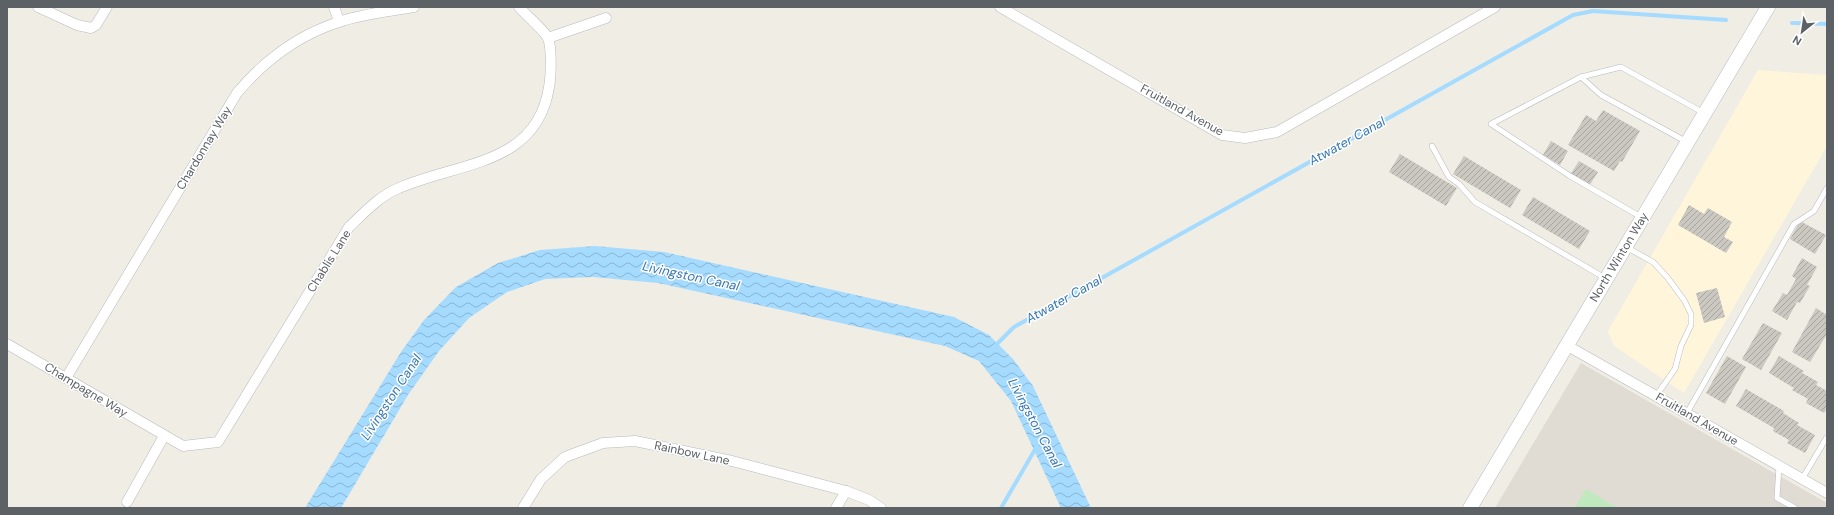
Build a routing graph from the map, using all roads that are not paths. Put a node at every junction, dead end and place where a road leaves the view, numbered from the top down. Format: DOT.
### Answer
graph roads {
  1 [pos="38,7"];
  2 [pos="107,7"];
  3 [pos="334,7"];
  4 [pos="414,7"];
  5 [pos="519,7"];
  6 [pos="1000,7"];
  7 [pos="1495,7"];
  8 [pos="1768,7"];
  9 [pos="606,18"];
  10 [pos="339,21"];
  11 [pos="548,38"];
  12 [pos="1581,77"];
  13 [pos="1704,114"];
  14 [pos="1687,143"];
  15 [pos="1432,146"];
  16 [pos="1827,188"];
  17 [pos="1642,218"];
  18 [pos="1626,246"];
  19 [pos="1606,278"];
  20 [pos="7,344"];
  21 [pos="1566,345"];
  22 [pos="66,378"];
  23 [pos="1656,396"];
  24 [pos="1686,413"];
  25 [pos="164,436"];
  26 [pos="1827,437"];
  27 [pos="1779,466"];
  28 [pos="1802,479"];
  29 [pos="846,492"];
  30 [pos="1827,493"];
  31 [pos="127,502"];
  32 [pos="523,508"];
  33 [pos="836,508"];
  34 [pos="881,508"];
  35 [pos="1470,508"];
  36 [pos="1795,508"];
  1 -- 2 [label="street"];
  3 -- 10 [label="street"];
  4 -- 10 [label="street, Chardonnay Way"];
  5 -- 11 [label="street"];
  6 -- 7 [label="street, Fruitland Avenue"];
  8 -- 13 [label="main road, North Winton Way"];
  9 -- 11 [label="street"];
  10 -- 22 [label="street, Chardonnay Way"];
  11 -- 25 [label="street, Chablis Lane"];
  12 -- 13 [label="lane"];
  12 -- 14 [label="lane"];
  12 -- 17 [label="lane"];
  13 -- 14 [label="main road, North Winton Way"];
  14 -- 17 [label="main road, North Winton Way"];
  15 -- 19 [label="lane"];
  16 -- 24 [label="lane"];
  17 -- 18 [label="main road, North Winton Way"];
  18 -- 19 [label="main road, North Winton Way"];
  18 -- 23 [label="lane"];
  19 -- 21 [label="main road, North Winton Way"];
  20 -- 22 [label="street, Champagne Way"];
  21 -- 23 [label="street, Fruitland Avenue"];
  21 -- 35 [label="main road, North Winton Way"];
  22 -- 25 [label="street, Champagne Way"];
  23 -- 24 [label="street, Fruitland Avenue"];
  24 -- 27 [label="street, Fruitland Avenue"];
  25 -- 31 [label="street"];
  26 -- 28 [label="lane"];
  27 -- 28 [label="street, Fruitland Avenue"];
  27 -- 36 [label="lane"];
  28 -- 30 [label="street, Fruitland Avenue"];
  29 -- 32 [label="street, Rainbow Lane"];
  29 -- 33 [label="street"];
  29 -- 34 [label="street, Rainbow Lane"];
}
